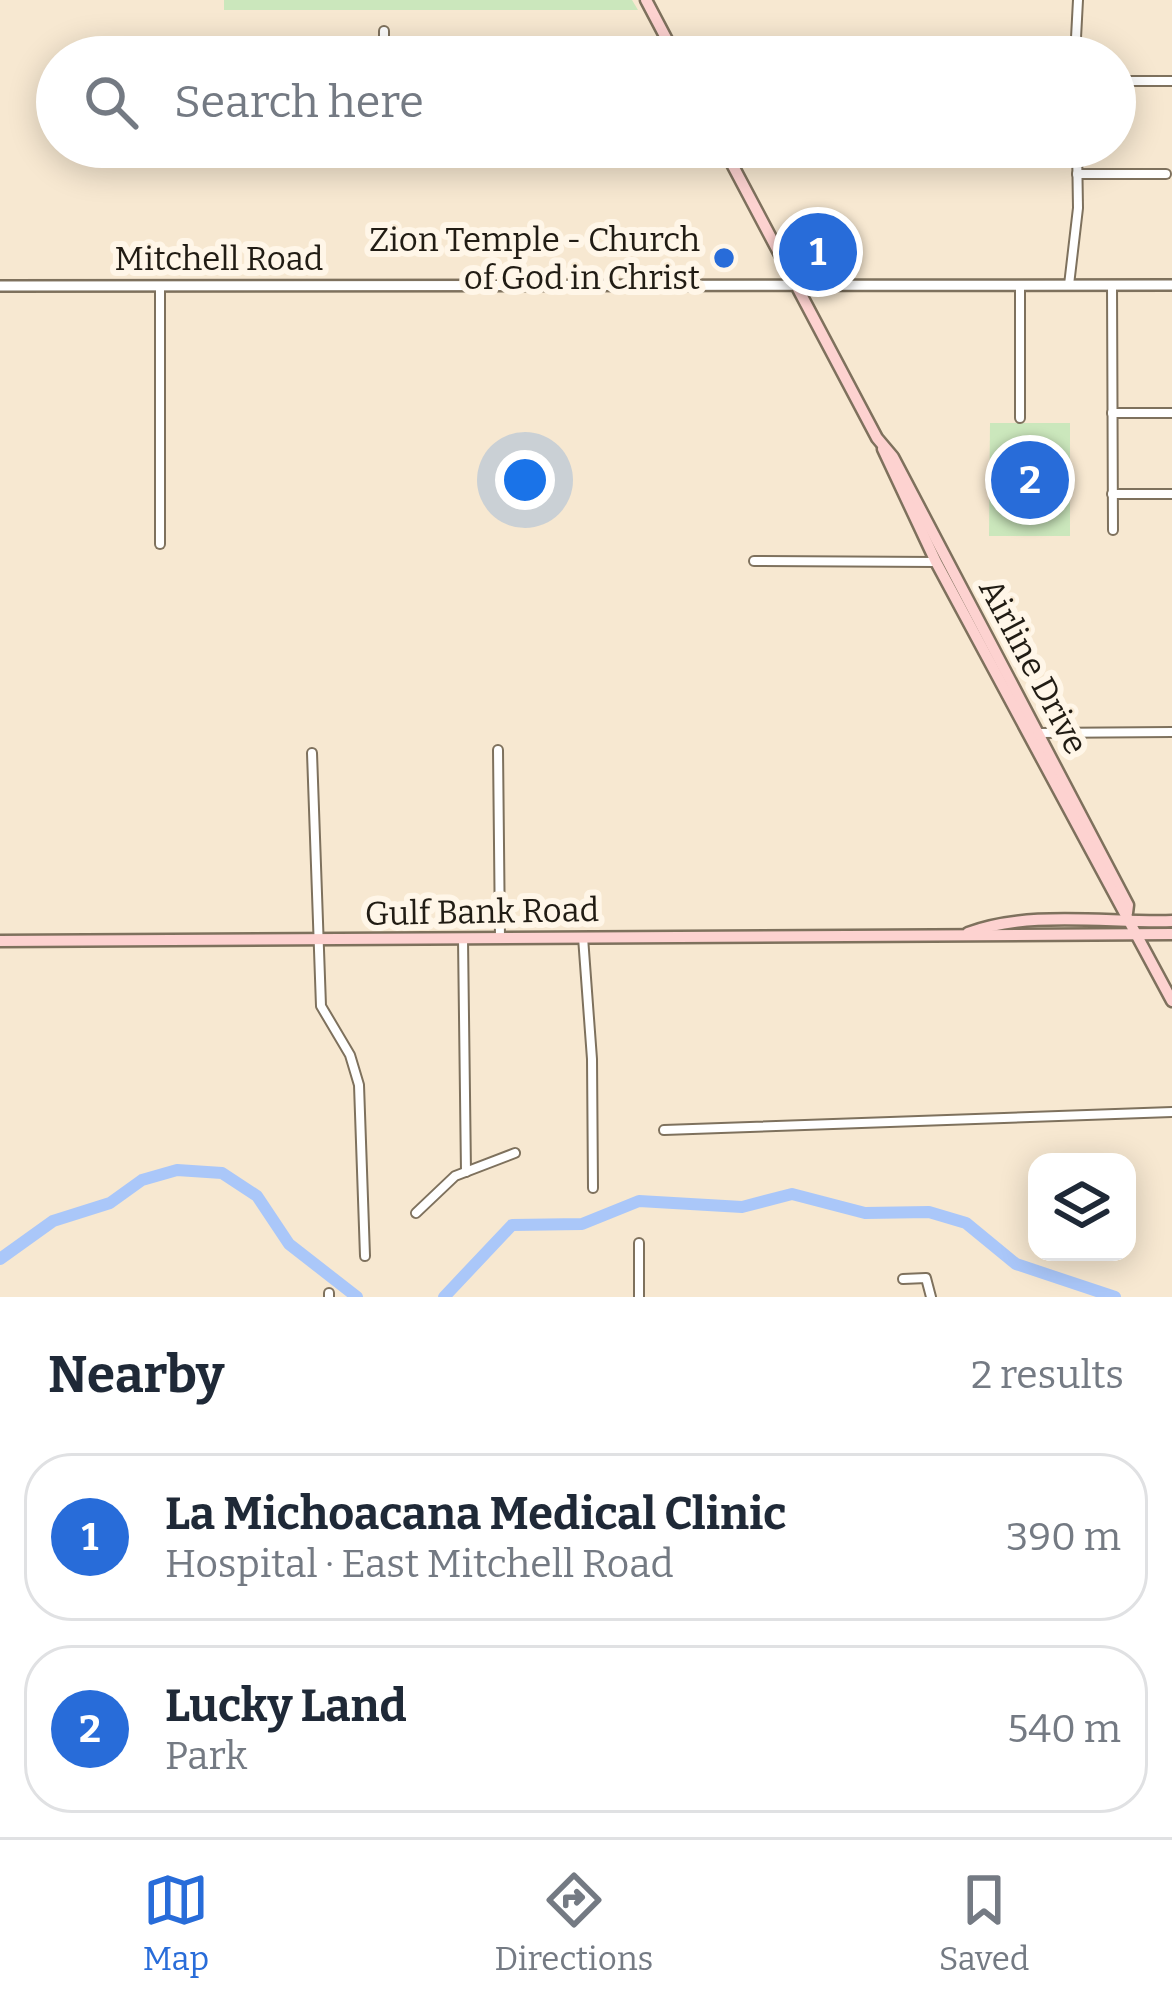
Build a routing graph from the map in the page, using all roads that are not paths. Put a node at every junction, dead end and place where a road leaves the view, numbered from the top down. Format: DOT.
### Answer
graph roads {
  1 [pos="646,0"];
  2 [pos="1078,0"];
  3 [pos="384,31"];
  4 [pos="384,36"];
  5 [pos="665,36"];
  6 [pos="1076,36"];
  7 [pos="1136,81"];
  8 [pos="1172,81"];
  9 [pos="734,168"];
  10 [pos="1077,168"];
  11 [pos="1077,174"];
  12 [pos="1166,174"];
  13 [pos="160,284"];
  14 [pos="797,285"];
  15 [pos="1020,285"];
  16 [pos="1069,285"];
  17 [pos="1112,285"];
  18 [pos="1172,285"];
  19 [pos="0,286"];
  20 [pos="1112,412"];
  21 [pos="1172,412"];
  22 [pos="1020,418"];
  23 [pos="883,449"];
  24 [pos="1112,494"];
  25 [pos="1172,494"];
  26 [pos="1113,530"];
  27 [pos="160,544"];
  28 [pos="942,548"];
  29 [pos="754,561"];
  30 [pos="936,562"];
  31 [pos="1172,732"];
  32 [pos="1039,733"];
  33 [pos="498,750"];
  34 [pos="312,753"];
  35 [pos="1172,921"];
  36 [pos="1132,923"];
  37 [pos="1172,934"];
  38 [pos="583,937"];
  39 [pos="463,938"];
  40 [pos="500,938"];
  41 [pos="318,940"];
  42 [pos="0,941"];
  43 [pos="1172,1001"];
  44 [pos="1172,1112"];
  45 [pos="664,1130"];
  46 [pos="515,1153"];
  47 [pos="466,1172"];
  48 [pos="592,1188"];
  49 [pos="416,1213"];
  50 [pos="639,1243"];
  51 [pos="364,1256"];
  52 [pos="903,1280"];
  53 [pos="639,1297"];
  54 [pos="931,1297"];
  1 -- 5 [label="main road"];
  2 -- 6 [label="street"];
  3 -- 4 [label="street"];
  7 -- 8 [label="street"];
  9 -- 14 [label="main road, Airline Drive"];
  10 -- 11 [label="street"];
  11 -- 12 [label="street"];
  11 -- 16 [label="street"];
  13 -- 14 [label="street, Mitchell Road"];
  13 -- 19 [label="street, Mitchell Road"];
  13 -- 27 [label="street"];
  14 -- 15 [label="street, Mitchell Road"];
  14 -- 23 [label="main road, Airline Drive"];
  15 -- 16 [label="street, Mitchell Road"];
  15 -- 22 [label="street"];
  16 -- 17 [label="street, Mitchell Road"];
  17 -- 18 [label="street, Mitchell Road"];
  17 -- 20 [label="street"];
  20 -- 21 [label="street"];
  20 -- 24 [label="street"];
  23 -- 28 [label="main road, Airline Drive"];
  23 -- 30 [label="main road, Airline Drive"];
  24 -- 25 [label="street"];
  24 -- 26 [label="street"];
  28 -- 30 [label="main road"];
  28 -- 32 [label="main road, Airline Drive"];
  29 -- 30 [label="street"];
  30 -- 36 [label="main road, Airline Drive"];
  31 -- 32 [label="street"];
  32 -- 36 [label="main road, Airline Drive"];
  33 -- 40 [label="street"];
  34 -- 41 [label="street"];
  35 -- 36 [label="main road"];
  36 -- 37 [label="main road"];
  36 -- 38 [label="main road, Gulf Bank Road"];
  36 -- 43 [label="main road, Airline Drive"];
  38 -- 40 [label="main road, Gulf Bank Road"];
  38 -- 48 [label="street"];
  39 -- 40 [label="main road, Gulf Bank Road"];
  39 -- 41 [label="main road, Gulf Bank Road"];
  39 -- 47 [label="street"];
  41 -- 42 [label="main road, Gulf Bank Road"];
  41 -- 51 [label="street"];
  44 -- 45 [label="street"];
  46 -- 47 [label="street"];
  47 -- 49 [label="street"];
  50 -- 53 [label="street"];
  52 -- 54 [label="street"];
}
